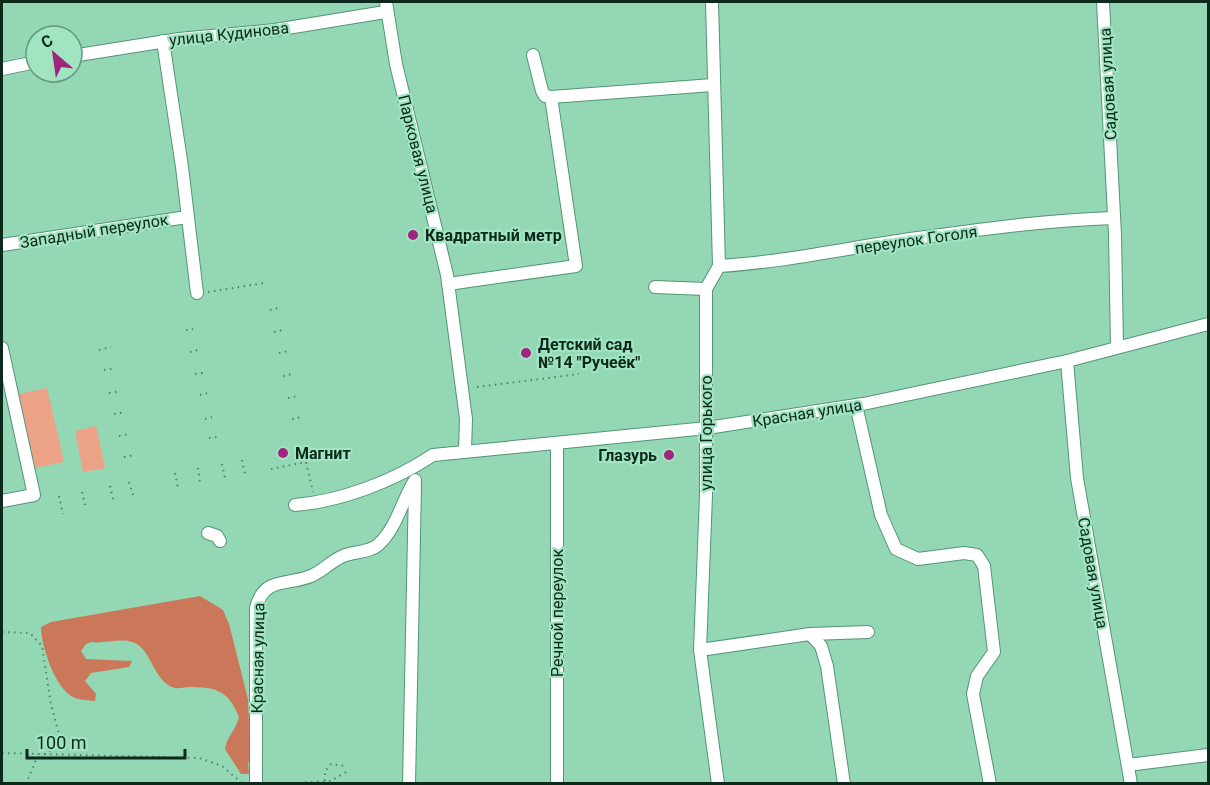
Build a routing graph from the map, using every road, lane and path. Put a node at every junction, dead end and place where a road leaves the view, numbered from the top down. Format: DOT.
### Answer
graph roads {
  1 [pos="712,2"];
  2 [pos="1103,2"];
  3 [pos="386,7"];
  4 [pos="163,41"];
  5 [pos="84,54"];
  6 [pos="533,55"];
  7 [pos="24,64"];
  8 [pos="2,69"];
  9 [pos="712,85"];
  10 [pos="551,97"];
  11 [pos="187,217"];
  12 [pos="1114,218"];
  13 [pos="2,245"];
  14 [pos="719,266"];
  15 [pos="264,283"];
  16 [pos="448,284"];
  17 [pos="656,286"];
  18 [pos="706,289"];
  19 [pos="197,293"];
  20 [pos="278,308"];
  21 [pos="270,310"];
  22 [pos="1209,324"];
  23 [pos="193,329"];
  24 [pos="186,330"];
  25 [pos="283,330"];
  26 [pos="274,332"];
  27 [pos="1117,346"];
  28 [pos="111,347"];
  29 [pos="2,348"];
  30 [pos="99,350"];
  31 [pos="198,350"];
  32 [pos="288,351"];
  33 [pos="190,352"];
  34 [pos="279,353"];
  35 [pos="1067,361"];
  36 [pos="115,368"];
  37 [pos="104,370"];
  38 [pos="202,372"];
  39 [pos="195,374"];
  40 [pos="293,374"];
  41 [pos="579,374"];
  42 [pos="284,376"];
  43 [pos="477,387"];
  44 [pos="120,391"];
  45 [pos="109,393"];
  46 [pos="207,393"];
  47 [pos="200,395"];
  48 [pos="297,396"];
  49 [pos="288,398"];
  50 [pos="856,405"];
  51 [pos="125,412"];
  52 [pos="114,414"];
  53 [pos="212,417"];
  54 [pos="302,417"];
  55 [pos="205,418"];
  56 [pos="292,419"];
  57 [pos="707,428"];
  58 [pos="130,434"];
  59 [pos="119,436"];
  60 [pos="217,436"];
  61 [pos="209,438"];
  62 [pos="556,443"];
  63 [pos="465,450"];
  64 [pos="134,455"];
  65 [pos="304,456"];
  66 [pos="124,457"];
  67 [pos="242,460"];
  68 [pos="306,462"];
  69 [pos="222,464"];
  70 [pos="417,466"];
  71 [pos="198,468"];
  72 [pos="271,469"];
  73 [pos="175,473"];
  74 [pos="245,474"];
  75 [pos="225,478"];
  76 [pos="416,480"];
  77 [pos="129,482"];
  78 [pos="201,483"];
  79 [pos="110,486"];
  80 [pos="178,488"];
  81 [pos="82,492"];
  82 [pos="59,496"];
  83 [pos="134,498"];
  84 [pos="2,501"];
  85 [pos="114,503"];
  86 [pos="316,503"];
  87 [pos="295,506"];
  88 [pos="86,509"];
  89 [pos="63,514"];
  90 [pos="208,533"];
  91 [pos="220,541"];
  92 [pos="2,632"];
  93 [pos="868,632"];
  94 [pos="810,634"];
  95 [pos="700,650"];
  96 [pos="2,753"];
  97 [pos="1209,755"];
  98 [pos="42,756"];
  99 [pos="1128,765"];
  100 [pos="345,766"];
  101 [pos="346,772"];
  102 [pos="325,781"];
  103 [pos="26,783"];
  104 [pos="243,783"];
  105 [pos="256,783"];
  106 [pos="280,783"];
  107 [pos="409,783"];
  108 [pos="557,783"];
  109 [pos="718,783"];
  110 [pos="844,783"];
  111 [pos="990,783"];
  112 [pos="1131,783"];
  1 -- 9 [label="street"];
  2 -- 12 [label="street, Садовая улица"];
  3 -- 4 [label="street, улица Кудинова"];
  3 -- 16 [label="street, Парковая улица"];
  4 -- 5 [label="street, улица Кудинова"];
  4 -- 11 [label="street, Западный переулок"];
  6 -- 10 [label="street"];
  7 -- 8 [label="street"];
  9 -- 10 [label="street"];
  9 -- 14 [label="street"];
  10 -- 16 [label="street"];
  11 -- 13 [label="street, Западный переулок"];
  11 -- 19 [label="street, Западный переулок"];
  12 -- 14 [label="street, переулок Гоголя"];
  12 -- 27 [label="street, Садовая улица"];
  14 -- 18 [label="street, улица Горького"];
  15 -- 19 [label="path"];
  16 -- 63 [label="street, Парковая улица"];
  17 -- 18 [label="street"];
  18 -- 57 [label="street, улица Горького"];
  20 -- 21 [label="path"];
  22 -- 27 [label="street, Красная улица"];
  23 -- 24 [label="path"];
  25 -- 26 [label="path"];
  27 -- 35 [label="street, Красная улица"];
  28 -- 30 [label="path"];
  29 -- 84 [label="street"];
  31 -- 33 [label="path"];
  32 -- 34 [label="path"];
  35 -- 50 [label="street, Красная улица"];
  35 -- 99 [label="street, Садовая улица"];
  36 -- 37 [label="path"];
  38 -- 39 [label="path"];
  40 -- 42 [label="path"];
  41 -- 43 [label="path"];
  44 -- 45 [label="path"];
  46 -- 47 [label="path"];
  48 -- 49 [label="path"];
  50 -- 57 [label="street, Красная улица"];
  50 -- 111 [label="street"];
  51 -- 52 [label="path"];
  53 -- 55 [label="path"];
  54 -- 56 [label="path"];
  57 -- 62 [label="street, Красная улица"];
  57 -- 95 [label="street, улица Горького"];
  58 -- 59 [label="path"];
  60 -- 61 [label="path"];
  62 -- 63 [label="street, Красная улица"];
  62 -- 108 [label="street, Речной переулок"];
  63 -- 70 [label="street, Красная улица"];
  64 -- 66 [label="path"];
  65 -- 68 [label="path"];
  67 -- 74 [label="path"];
  68 -- 72 [label="path"];
  68 -- 86 [label="path"];
  69 -- 75 [label="path"];
  70 -- 76 [label="street, Красная улица"];
  70 -- 86 [label="street"];
  71 -- 78 [label="path"];
  73 -- 80 [label="path"];
  76 -- 105 [label="street, Красная улица"];
  76 -- 107 [label="street, Красная улица"];
  77 -- 83 [label="path"];
  79 -- 85 [label="path"];
  81 -- 88 [label="path"];
  82 -- 89 [label="path"];
  86 -- 87 [label="street"];
  90 -- 91 [label="street"];
  92 -- 98 [label="path"];
  93 -- 94 [label="street"];
  94 -- 95 [label="street"];
  94 -- 110 [label="street"];
  95 -- 109 [label="street, улица Горького"];
  96 -- 98 [label="path"];
  97 -- 99 [label="street"];
  98 -- 103 [label="path"];
  98 -- 104 [label="path"];
  99 -- 112 [label="street, Садовая улица"];
  100 -- 102 [label="path"];
  101 -- 102 [label="path"];
  102 -- 106 [label="path"];
}
